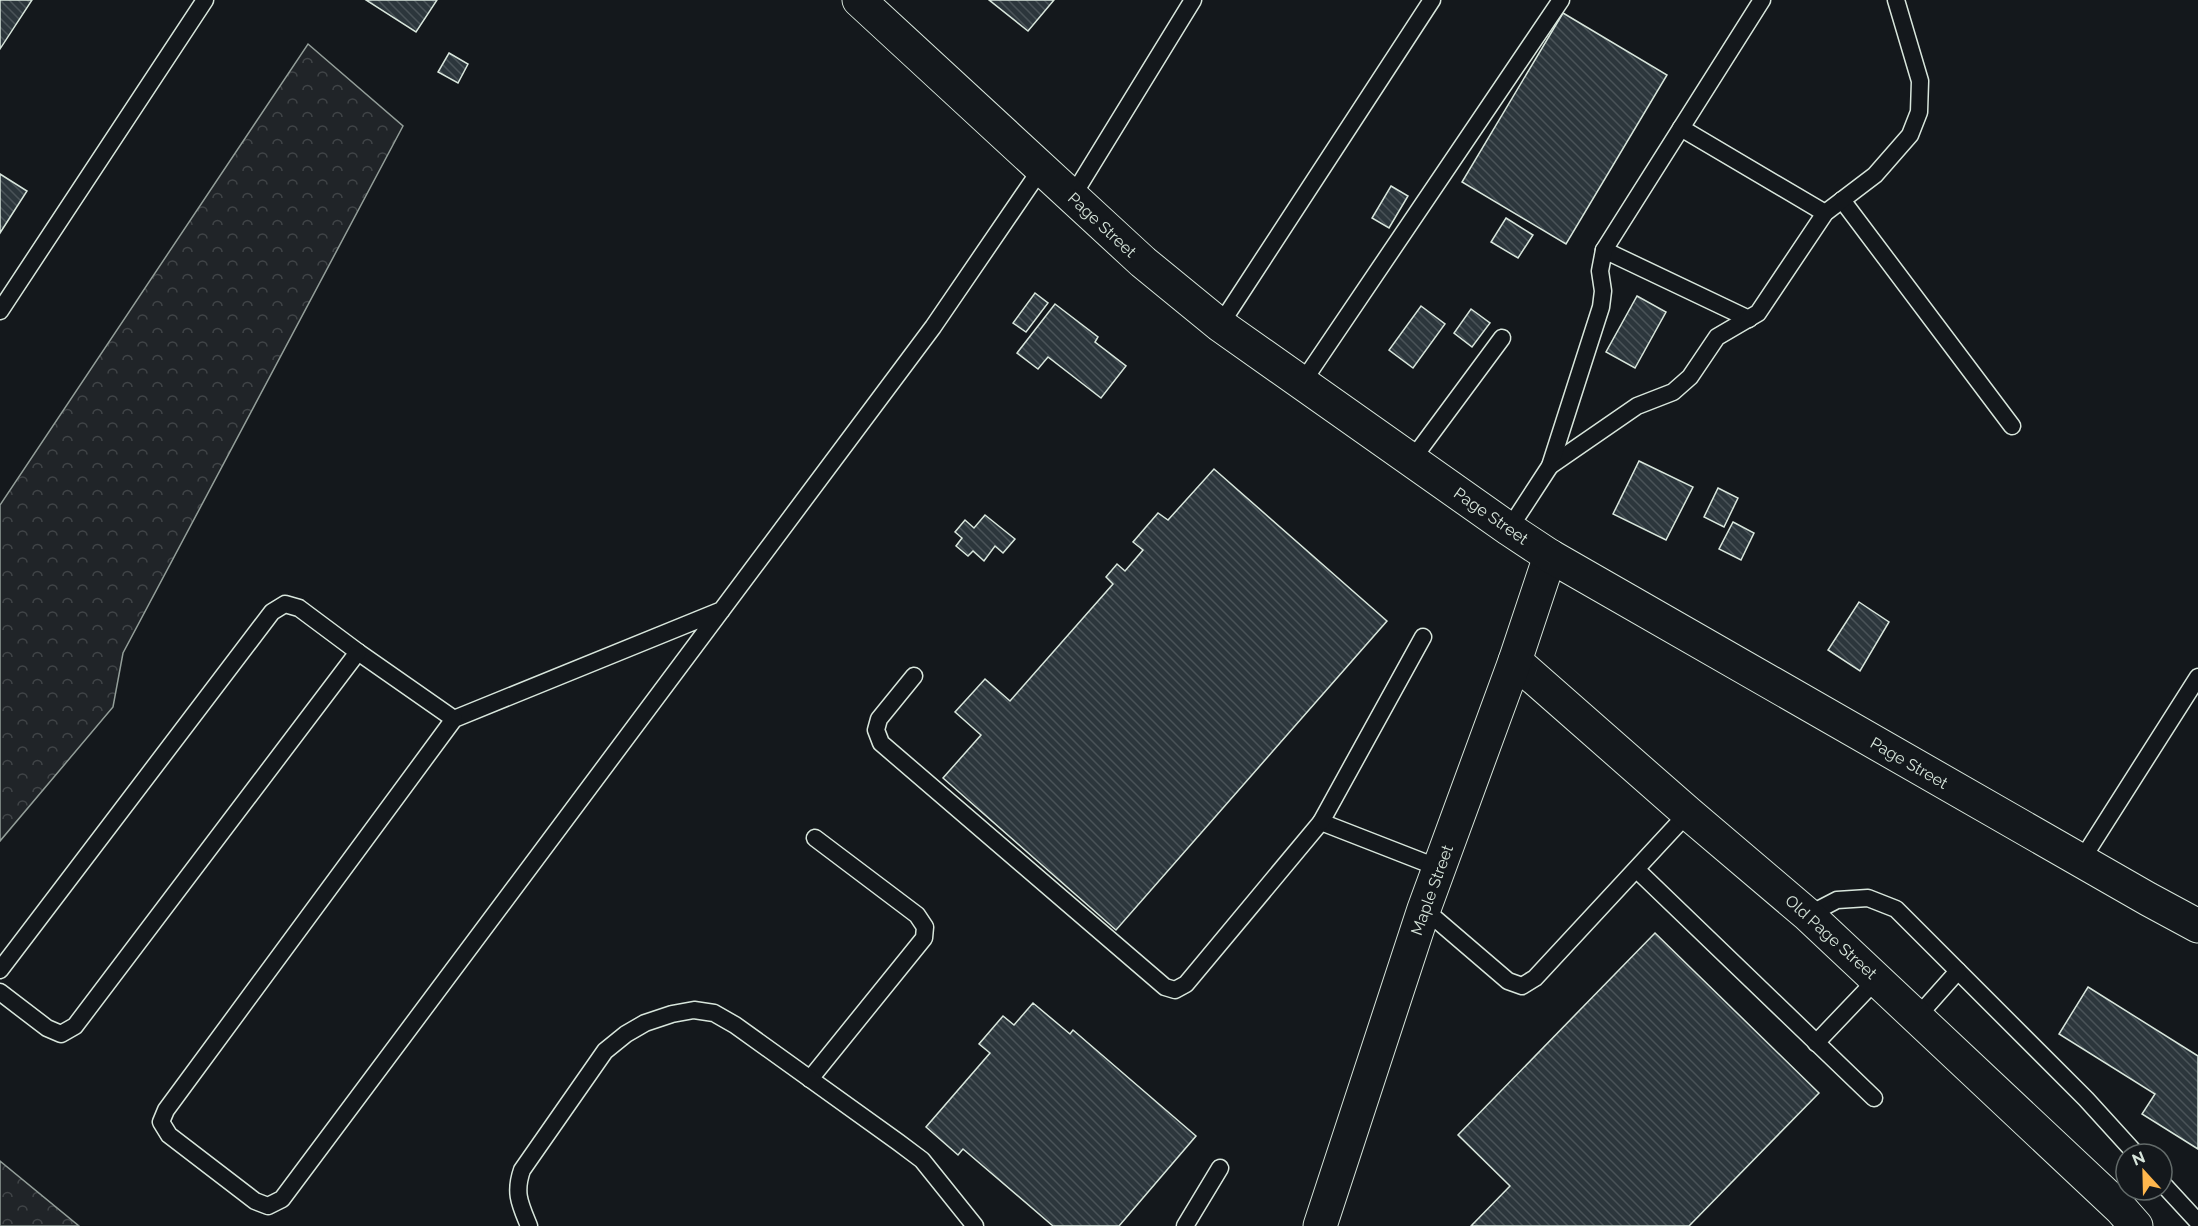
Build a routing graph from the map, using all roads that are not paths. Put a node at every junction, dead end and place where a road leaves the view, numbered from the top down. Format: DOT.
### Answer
graph roads {
  1 [pos="205,0"];
  2 [pos="1192,0"];
  3 [pos="1432,0"];
  4 [pos="1561,0"];
  5 [pos="1762,0"];
  6 [pos="1896,0"];
  7 [pos="862,1"];
  8 [pos="1681,128"];
  9 [pos="1041,169"];
  10 [pos="1072,197"];
  11 [pos="1842,200"];
  12 [pos="1825,213"];
  13 [pos="1604,250"];
  14 [pos="0,311"];
  15 [pos="1749,319"];
  16 [pos="1220,325"];
  17 [pos="1502,338"];
  18 [pos="1302,383"];
  19 [pos="2012,426"];
  20 [pos="1411,461"];
  21 [pos="1550,466"];
  22 [pos="1509,529"];
  23 [pos="1550,556"];
  24 [pos="722,610"];
  25 [pos="1423,637"];
  26 [pos="358,652"];
  27 [pos="1515,661"];
  28 [pos="914,676"];
  29 [pos="2198,677"];
  30 [pos="454,719"];
  31 [pos="1688,813"];
  32 [pos="1322,822"];
  33 [pos="815,838"];
  34 [pos="2081,861"];
  35 [pos="1439,868"];
  36 [pos="1637,870"];
  37 [pos="1424,909"];
  38 [pos="1808,915"];
  39 [pos="2198,926"];
  40 [pos="0,970"];
  41 [pos="1958,971"];
  42 [pos="1877,979"];
  43 [pos="0,992"];
  44 [pos="1917,1017"];
  45 [pos="1816,1043"];
  46 [pos="810,1079"];
  47 [pos="1874,1098"];
  48 [pos="2125,1142"];
  49 [pos="1220,1168"];
  50 [pos="2174,1196"];
  51 [pos="2198,1222"];
  52 [pos="529,1226"];
  53 [pos="975,1226"];
  54 [pos="1185,1226"];
  55 [pos="1320,1226"];
  56 [pos="2136,1226"];
  1 -- 14 [label="lane"];
  2 -- 10 [label="lane"];
  3 -- 16 [label="lane"];
  4 -- 18 [label="lane"];
  5 -- 8 [label="lane"];
  6 -- 11 [label="lane"];
  7 -- 9 [label="main road, Page Street"];
  8 -- 12 [label="lane"];
  8 -- 13 [label="lane"];
  9 -- 10 [label="main road, Page Street"];
  9 -- 24 [label="lane"];
  10 -- 16 [label="main road, Page Street"];
  11 -- 12 [label="lane"];
  11 -- 19 [label="lane"];
  12 -- 15 [label="lane"];
  13 -- 15 [label="lane"];
  13 -- 21 [label="lane"];
  15 -- 21 [label="lane"];
  16 -- 18 [label="main road, Page Street"];
  17 -- 20 [label="lane"];
  18 -- 20 [label="main road, Page Street"];
  20 -- 22 [label="main road, Page Street"];
  21 -- 22 [label="lane"];
  22 -- 23 [label="main road, Page Street"];
  23 -- 27 [label="main road, Maple Street"];
  23 -- 34 [label="main road, Page Street"];
  24 -- 30 [label="lane"];
  24 -- 30 [label="lane"];
  25 -- 32 [label="lane"];
  26 -- 30 [label="lane"];
  26 -- 40 [label="lane"];
  26 -- 43 [label="lane"];
  27 -- 31 [label="main road, Old Page Street"];
  27 -- 35 [label="main road, Maple Street"];
  28 -- 32 [label="lane"];
  29 -- 34 [label="lane"];
  31 -- 36 [label="lane"];
  31 -- 38 [label="main road, Old Page Street"];
  32 -- 35 [label="lane"];
  33 -- 46 [label="lane"];
  34 -- 39 [label="main road, Page Street"];
  35 -- 37 [label="main road, Maple Street"];
  36 -- 37 [label="lane"];
  36 -- 45 [label="lane"];
  37 -- 55 [label="main road, Maple Street"];
  38 -- 41 [label="lane"];
  38 -- 42 [label="main road, Old Page Street"];
  41 -- 44 [label="lane"];
  41 -- 48 [label="lane"];
  42 -- 44 [label="main road, Old Page Street"];
  42 -- 45 [label="lane"];
  44 -- 56 [label="main road, Old Page Street"];
  45 -- 47 [label="lane"];
  46 -- 52 [label="lane"];
  46 -- 53 [label="lane"];
  49 -- 54 [label="lane"];
  50 -- 51 [label="lane"];
}
